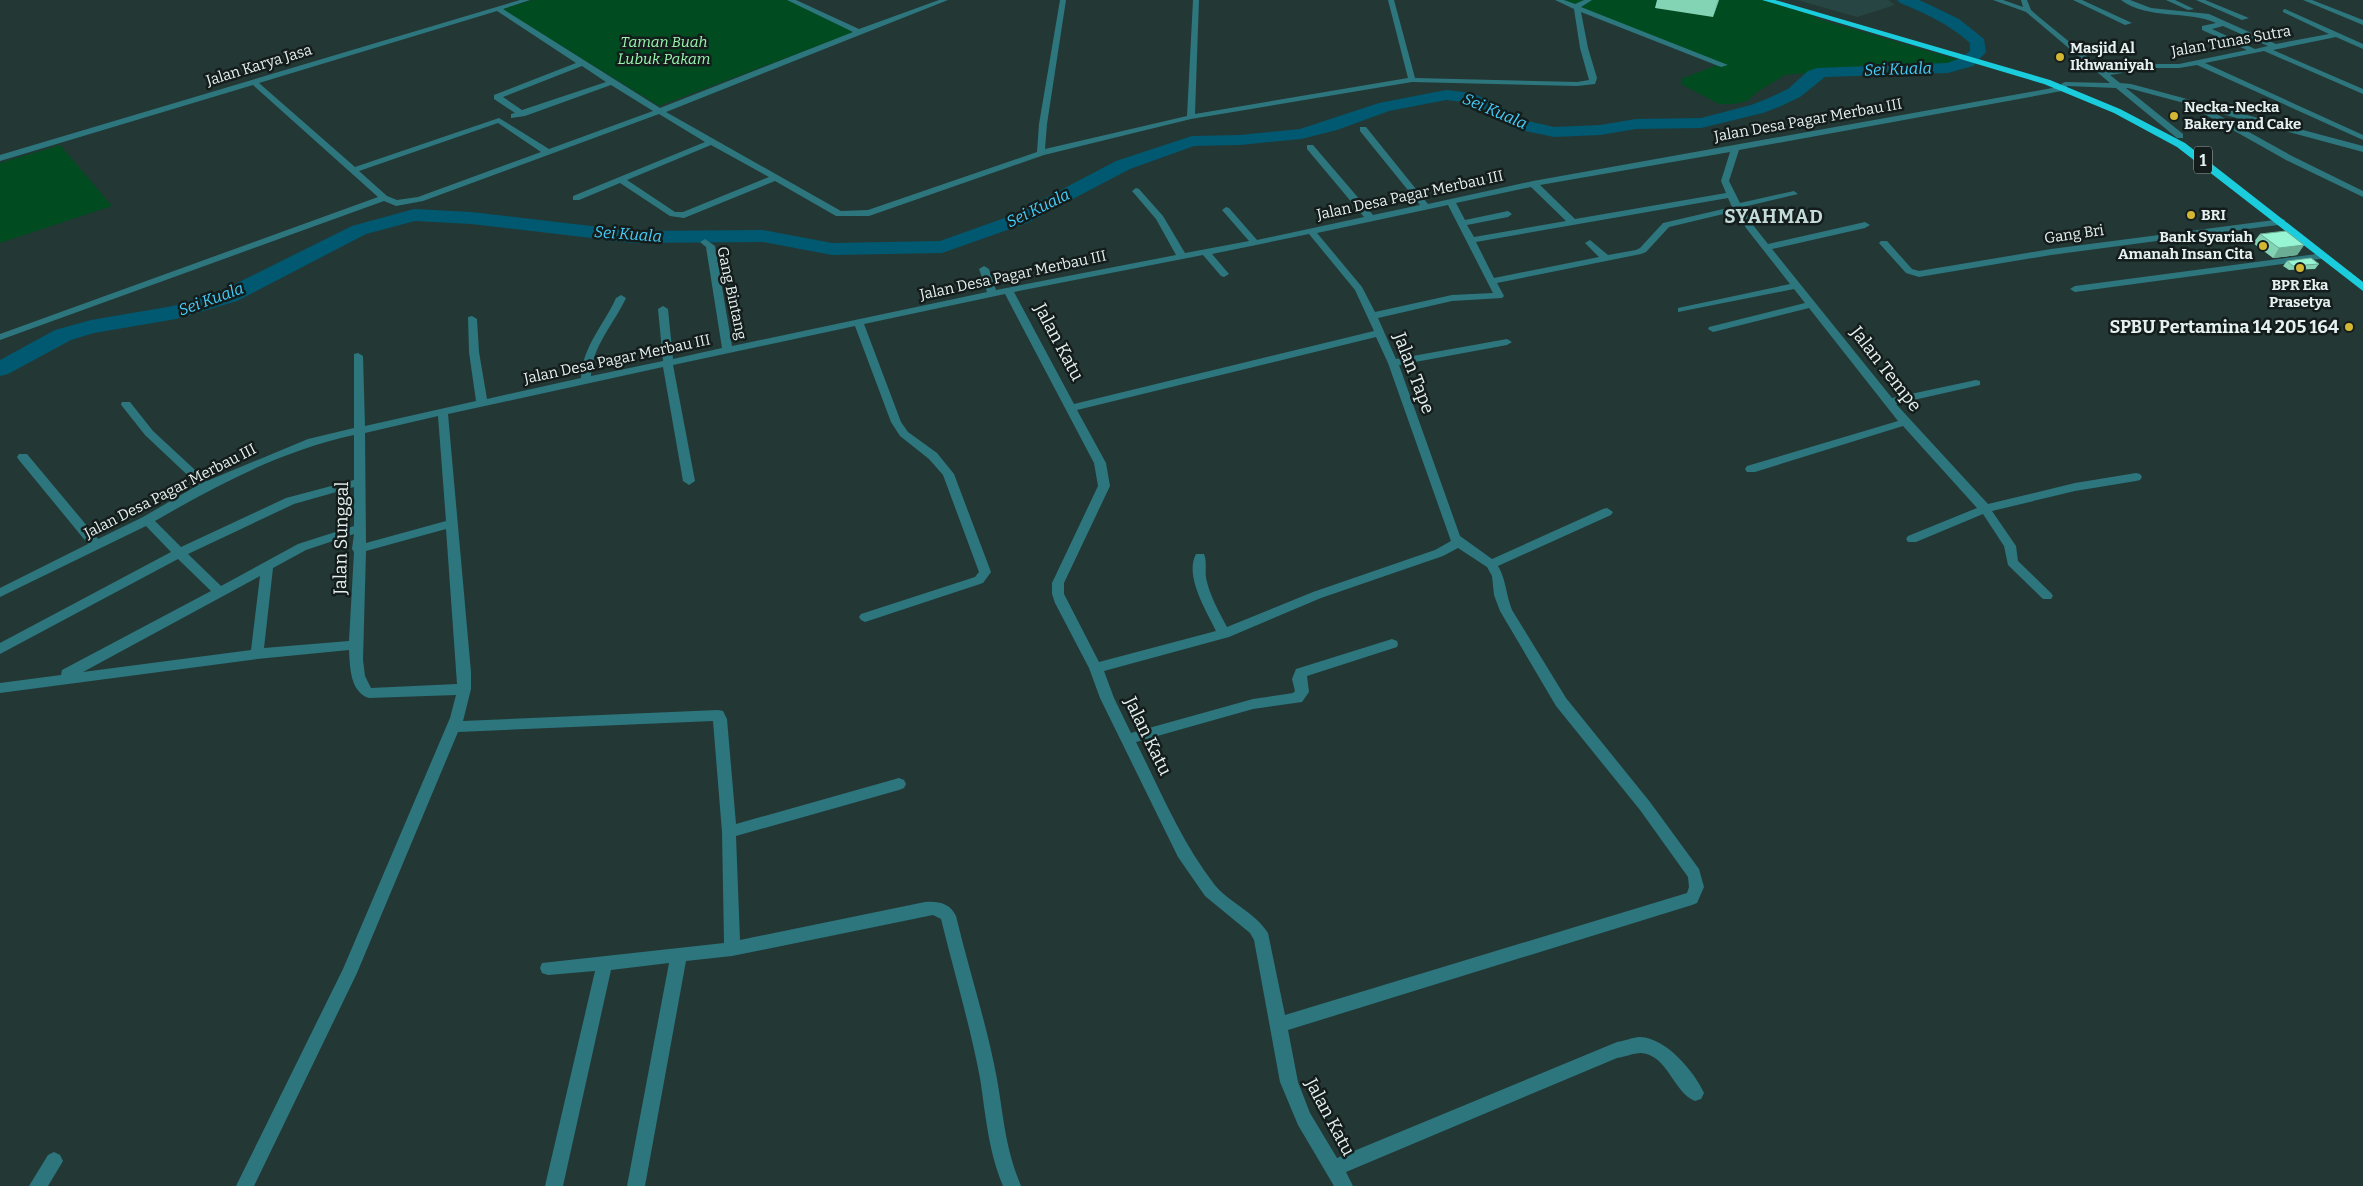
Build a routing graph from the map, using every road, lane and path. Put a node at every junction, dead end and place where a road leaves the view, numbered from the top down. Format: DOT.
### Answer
graph roads {
  1 [pos="527,0"];
  2 [pos="790,0"];
  3 [pos="945,0"];
  4 [pos="1063,0"];
  5 [pos="1196,0"];
  6 [pos="1391,0"];
  7 [pos="1558,0"];
  8 [pos="1589,0"];
  9 [pos="1766,0"];
  10 [pos="1780,0"];
  11 [pos="1996,0"];
  12 [pos="2024,0"];
  13 [pos="2076,0"];
  14 [pos="2124,0"];
  15 [pos="2169,0"];
  16 [pos="2199,0"];
  17 [pos="2306,0"];
  18 [pos="1577,6"];
  19 [pos="498,9"];
  20 [pos="2028,11"];
  21 [pos="2285,11"];
  22 [pos="2206,16"];
  23 [pos="2245,18"];
  24 [pos="2128,23"];
  25 [pos="2363,23"];
  26 [pos="2223,24"];
  27 [pos="859,32"];
  28 [pos="2334,35"];
  29 [pos="2276,47"];
  30 [pos="2363,47"];
  31 [pos="2265,49"];
  32 [pos="1949,51"];
  33 [pos="2254,51"];
  34 [pos="2197,62"];
  35 [pos="581,64"];
  36 [pos="1724,65"];
  37 [pos="2103,74"];
  38 [pos="1412,80"];
  39 [pos="253,82"];
  40 [pos="612,82"];
  41 [pos="2112,84"];
  42 [pos="2065,86"];
  43 [pos="2363,92"];
  44 [pos="2189,101"];
  45 [pos="659,110"];
  46 [pos="522,114"];
  47 [pos="1190,117"];
  48 [pos="499,120"];
  49 [pos="1364,129"];
  50 [pos="2180,136"];
  51 [pos="2363,138"];
  52 [pos="711,142"];
  53 [pos="1310,147"];
  54 [pos="2363,148"];
  55 [pos="1733,149"];
  56 [pos="547,152"];
  57 [pos="1040,153"];
  58 [pos="0,158"];
  59 [pos="352,171"];
  60 [pos="777,177"];
  61 [pos="622,180"];
  62 [pos="1533,184"];
  63 [pos="1136,191"];
  64 [pos="1794,194"];
  65 [pos="2363,194"];
  66 [pos="1730,195"];
  67 [pos="384,198"];
  68 [pos="576,198"];
  69 [pos="1451,201"];
  70 [pos="1675,203"];
  71 [pos="1426,207"];
  72 [pos="1736,207"];
  73 [pos="1226,210"];
  74 [pos="1508,214"];
  75 [pos="1370,218"];
  76 [pos="1573,222"];
  77 [pos="2282,222"];
  78 [pos="1462,223"];
  79 [pos="1673,223"];
  80 [pos="1865,224"];
  81 [pos="1311,231"];
  82 [pos="1471,240"];
  83 [pos="705,242"];
  84 [pos="1255,242"];
  85 [pos="1590,243"];
  86 [pos="1884,243"];
  87 [pos="1767,247"];
  88 [pos="1205,252"];
  89 [pos="2324,256"];
  90 [pos="1182,257"];
  91 [pos="1606,258"];
  92 [pos="984,269"];
  93 [pos="1224,274"];
  94 [pos="2363,275"];
  95 [pos="1492,281"];
  96 [pos="1797,285"];
  97 [pos="2363,288"];
  98 [pos="2075,290"];
  99 [pos="1009,292"];
  100 [pos="993,294"];
  101 [pos="621,298"];
  102 [pos="1813,304"];
  103 [pos="663,309"];
  104 [pos="1682,310"];
  105 [pos="1372,316"];
  106 [pos="472,319"];
  107 [pos="859,322"];
  108 [pos="1714,329"];
  109 [pos="1380,333"];
  110 [pos="0,337"];
  111 [pos="1506,342"];
  112 [pos="728,351"];
  113 [pos="358,356"];
  114 [pos="1393,362"];
  115 [pos="668,364"];
  116 [pos="586,380"];
  117 [pos="1976,383"];
  118 [pos="1890,402"];
  119 [pos="126,404"];
  120 [pos="482,404"];
  121 [pos="1071,408"];
  122 [pos="443,413"];
  123 [pos="1905,422"];
  124 [pos="359,431"];
  125 [pos="23,457"];
  126 [pos="1751,469"];
  127 [pos="2136,478"];
  128 [pos="689,481"];
  129 [pos="359,482"];
  130 [pos="206,486"];
  131 [pos="1985,509"];
  132 [pos="1607,512"];
  133 [pos="147,520"];
  134 [pos="451,524"];
  135 [pos="358,529"];
  136 [pos="1912,539"];
  137 [pos="96,545"];
  138 [pos="1465,546"];
  139 [pos="358,549"];
  140 [pos="179,553"];
  141 [pos="1200,557"];
  142 [pos="1491,564"];
  143 [pos="267,567"];
  144 [pos="0,593"];
  145 [pos="220,593"];
  146 [pos="2047,596"];
  147 [pos="865,617"];
  148 [pos="1224,634"];
  149 [pos="1392,644"];
  150 [pos="355,645"];
  151 [pos="0,649"];
  152 [pos="257,654"];
  153 [pos="1096,668"];
  154 [pos="55,679"];
  155 [pos="0,688"];
  156 [pos="464,689"];
  157 [pos="454,728"];
  158 [pos="1128,739"];
  159 [pos="899,784"];
  160 [pos="729,832"];
  161 [pos="732,949"];
  162 [pos="679,955"];
  163 [pos="605,963"];
  164 [pos="548,968"];
  165 [pos="1278,1025"];
  166 [pos="1695,1093"];
  167 [pos="54,1161"];
  168 [pos="1334,1168"];
  169 [pos="38,1186"];
  170 [pos="245,1186"];
  171 [pos="554,1186"];
  172 [pos="636,1186"];
  173 [pos="1012,1186"];
  174 [pos="1344,1186"];
  1 -- 19 [label="street, Jalan Karya Jasa"];
  2 -- 27 [label="street"];
  3 -- 27 [label="street"];
  4 -- 57 [label="street"];
  5 -- 47 [label="street"];
  6 -- 38 [label="street"];
  7 -- 18 [label="street"];
  8 -- 18 [label="street"];
  9 -- 32 [label="highway, 1"];
  10 -- 32 [label="highway, 1"];
  11 -- 20 [label="street"];
  12 -- 20 [label="street"];
  13 -- 24 [label="street"];
  14 -- 22 [label="street"];
  15 -- 22 [label="street"];
  16 -- 23 [label="street"];
  17 -- 25 [label="street"];
  18 -- 36 [label="street"];
  18 -- 38 [label="street"];
  19 -- 35 [label="street"];
  19 -- 39 [label="street, Jalan Karya Jasa"];
  20 -- 37 [label="street"];
  21 -- 28 [label="street"];
  22 -- 26 [label="street"];
  26 -- 29 [label="street"];
  26 -- 33 [label="street"];
  27 -- 45 [label="street"];
  28 -- 29 [label="street, Jalan Tunas Sutra"];
  28 -- 30 [label="street"];
  29 -- 31 [label="street, Jalan Tunas Sutra"];
  31 -- 33 [label="street, Jalan Tunas Sutra"];
  31 -- 43 [label="street"];
  32 -- 42 [label="highway, 1"];
  33 -- 34 [label="street, Jalan Tunas Sutra"];
  34 -- 37 [label="street, Jalan Tunas Sutra"];
  34 -- 51 [label="street"];
  35 -- 40 [label="street"];
  35 -- 46 [label="street"];
  37 -- 41 [label="street"];
  38 -- 47 [label="street"];
  39 -- 58 [label="street, Jalan Karya Jasa"];
  39 -- 59 [label="street"];
  40 -- 45 [label="street"];
  40 -- 46 [label="street"];
  41 -- 42 [label="street, Jalan Desa Pagar Merbau III"];
  41 -- 44 [label="street, Jalan Desa Pagar Merbau III"];
  41 -- 50 [label="street"];
  42 -- 50 [label="highway, 1"];
  42 -- 55 [label="street, Jalan Desa Pagar Merbau III"];
  42 -- 77 [label="highway, 1"];
  44 -- 54 [label="street"];
  44 -- 65 [label="street"];
  45 -- 52 [label="street"];
  45 -- 56 [label="street"];
  46 -- 48 [label="street"];
  47 -- 57 [label="street"];
  48 -- 56 [label="street"];
  48 -- 59 [label="street"];
  49 -- 71 [label="street"];
  50 -- 94 [label="highway, 1"];
  52 -- 60 [label="street"];
  52 -- 61 [label="street"];
  53 -- 75 [label="street"];
  55 -- 62 [label="street, Jalan Desa Pagar Merbau III"];
  55 -- 66 [label="street, Jalan Tempe"];
  56 -- 67 [label="street"];
  57 -- 60 [label="street"];
  59 -- 67 [label="street"];
  60 -- 61 [label="street"];
  61 -- 68 [label="street"];
  62 -- 69 [label="street, Jalan Desa Pagar Merbau III"];
  62 -- 76 [label="street"];
  63 -- 90 [label="street"];
  64 -- 72 [label="street"];
  66 -- 70 [label="street"];
  66 -- 72 [label="street, Jalan Tempe"];
  67 -- 110 [label="street"];
  69 -- 71 [label="street, Jalan Desa Pagar Merbau III"];
  69 -- 78 [label="street"];
  70 -- 76 [label="street"];
  70 -- 79 [label="street"];
  71 -- 75 [label="street, Jalan Desa Pagar Merbau III"];
  72 -- 79 [label="street"];
  72 -- 87 [label="street, Jalan Tempe"];
  73 -- 84 [label="street"];
  74 -- 78 [label="street"];
  75 -- 81 [label="street, Jalan Desa Pagar Merbau III"];
  76 -- 82 [label="street"];
  77 -- 86 [label="street, Gang Bri"];
  77 -- 89 [label="highway, 1"];
  78 -- 82 [label="street"];
  79 -- 91 [label="street"];
  80 -- 87 [label="street"];
  81 -- 84 [label="street, Jalan Desa Pagar Merbau III"];
  81 -- 105 [label="street, Jalan Tape"];
  82 -- 95 [label="street"];
  83 -- 112 [label="street, Gang Bintang"];
  84 -- 88 [label="street, Jalan Desa Pagar Merbau III"];
  85 -- 91 [label="street"];
  87 -- 96 [label="street, Jalan Tempe"];
  88 -- 90 [label="street, Jalan Desa Pagar Merbau III"];
  88 -- 93 [label="street"];
  89 -- 97 [label="highway, 1"];
  89 -- 98 [label="street"];
  90 -- 99 [label="street, Jalan Desa Pagar Merbau III"];
  91 -- 95 [label="street"];
  92 -- 100 [label="street"];
  95 -- 105 [label="street"];
  96 -- 102 [label="street, Jalan Tempe"];
  96 -- 104 [label="street"];
  99 -- 100 [label="street, Jalan Desa Pagar Merbau III"];
  99 -- 121 [label="street, Jalan Katu"];
  100 -- 107 [label="street, Jalan Desa Pagar Merbau III"];
  101 -- 116 [label="street"];
  102 -- 108 [label="street"];
  102 -- 118 [label="street, Jalan Tempe"];
  103 -- 115 [label="street"];
  105 -- 109 [label="street, Jalan Tape"];
  106 -- 120 [label="street"];
  107 -- 112 [label="street, Jalan Desa Pagar Merbau III"];
  107 -- 147 [label="street"];
  109 -- 114 [label="street, Jalan Tape"];
  109 -- 121 [label="street"];
  111 -- 114 [label="street"];
  112 -- 115 [label="street, Jalan Desa Pagar Merbau III"];
  113 -- 124 [label="street, Jalan Sunggal"];
  114 -- 138 [label="street, Jalan Tape"];
  115 -- 116 [label="street, Jalan Desa Pagar Merbau III"];
  115 -- 128 [label="street"];
  116 -- 120 [label="street, Jalan Desa Pagar Merbau III"];
  117 -- 118 [label="street"];
  118 -- 123 [label="street, Jalan Tempe"];
  119 -- 130 [label="street"];
  120 -- 122 [label="street, Jalan Desa Pagar Merbau III"];
  121 -- 153 [label="street, Jalan Katu"];
  122 -- 124 [label="street, Jalan Desa Pagar Merbau III"];
  122 -- 134 [label="street"];
  123 -- 126 [label="street"];
  123 -- 131 [label="street, Jalan Tempe"];
  124 -- 129 [label="street, Jalan Sunggal"];
  124 -- 130 [label="street, Jalan Desa Pagar Merbau III"];
  125 -- 137 [label="street"];
  127 -- 131 [label="street"];
  129 -- 135 [label="street, Jalan Sunggal"];
  129 -- 140 [label="street"];
  130 -- 133 [label="street, Jalan Desa Pagar Merbau III"];
  131 -- 136 [label="street"];
  131 -- 146 [label="street, Jalan Tempe"];
  132 -- 142 [label="street"];
  133 -- 137 [label="street, Jalan Desa Pagar Merbau III"];
  133 -- 140 [label="street"];
  134 -- 139 [label="street"];
  134 -- 156 [label="street"];
  135 -- 139 [label="street, Jalan Sunggal"];
  135 -- 143 [label="street"];
  137 -- 144 [label="street, Jalan Desa Pagar Merbau III"];
  138 -- 142 [label="street"];
  138 -- 148 [label="street"];
  139 -- 150 [label="street, Jalan Sunggal"];
  140 -- 145 [label="street"];
  140 -- 151 [label="street"];
  141 -- 148 [label="street"];
  142 -- 165 [label="street"];
  143 -- 145 [label="street"];
  143 -- 152 [label="street"];
  145 -- 154 [label="street"];
  148 -- 153 [label="street"];
  149 -- 158 [label="street"];
  150 -- 152 [label="street"];
  150 -- 156 [label="street, Jalan Sunggal"];
  152 -- 154 [label="street"];
  153 -- 158 [label="street, Jalan Katu"];
  154 -- 155 [label="street"];
  156 -- 157 [label="street"];
  157 -- 160 [label="street"];
  157 -- 170 [label="street"];
  158 -- 165 [label="street, Jalan Katu"];
  159 -- 160 [label="street"];
  160 -- 161 [label="street"];
  161 -- 162 [label="street"];
  161 -- 173 [label="street"];
  162 -- 163 [label="street"];
  162 -- 172 [label="street"];
  163 -- 164 [label="street"];
  163 -- 171 [label="street"];
  165 -- 168 [label="street, Jalan Katu"];
  166 -- 168 [label="street"];
  167 -- 169 [label="street"];
  168 -- 174 [label="street, Jalan Katu"];
}
